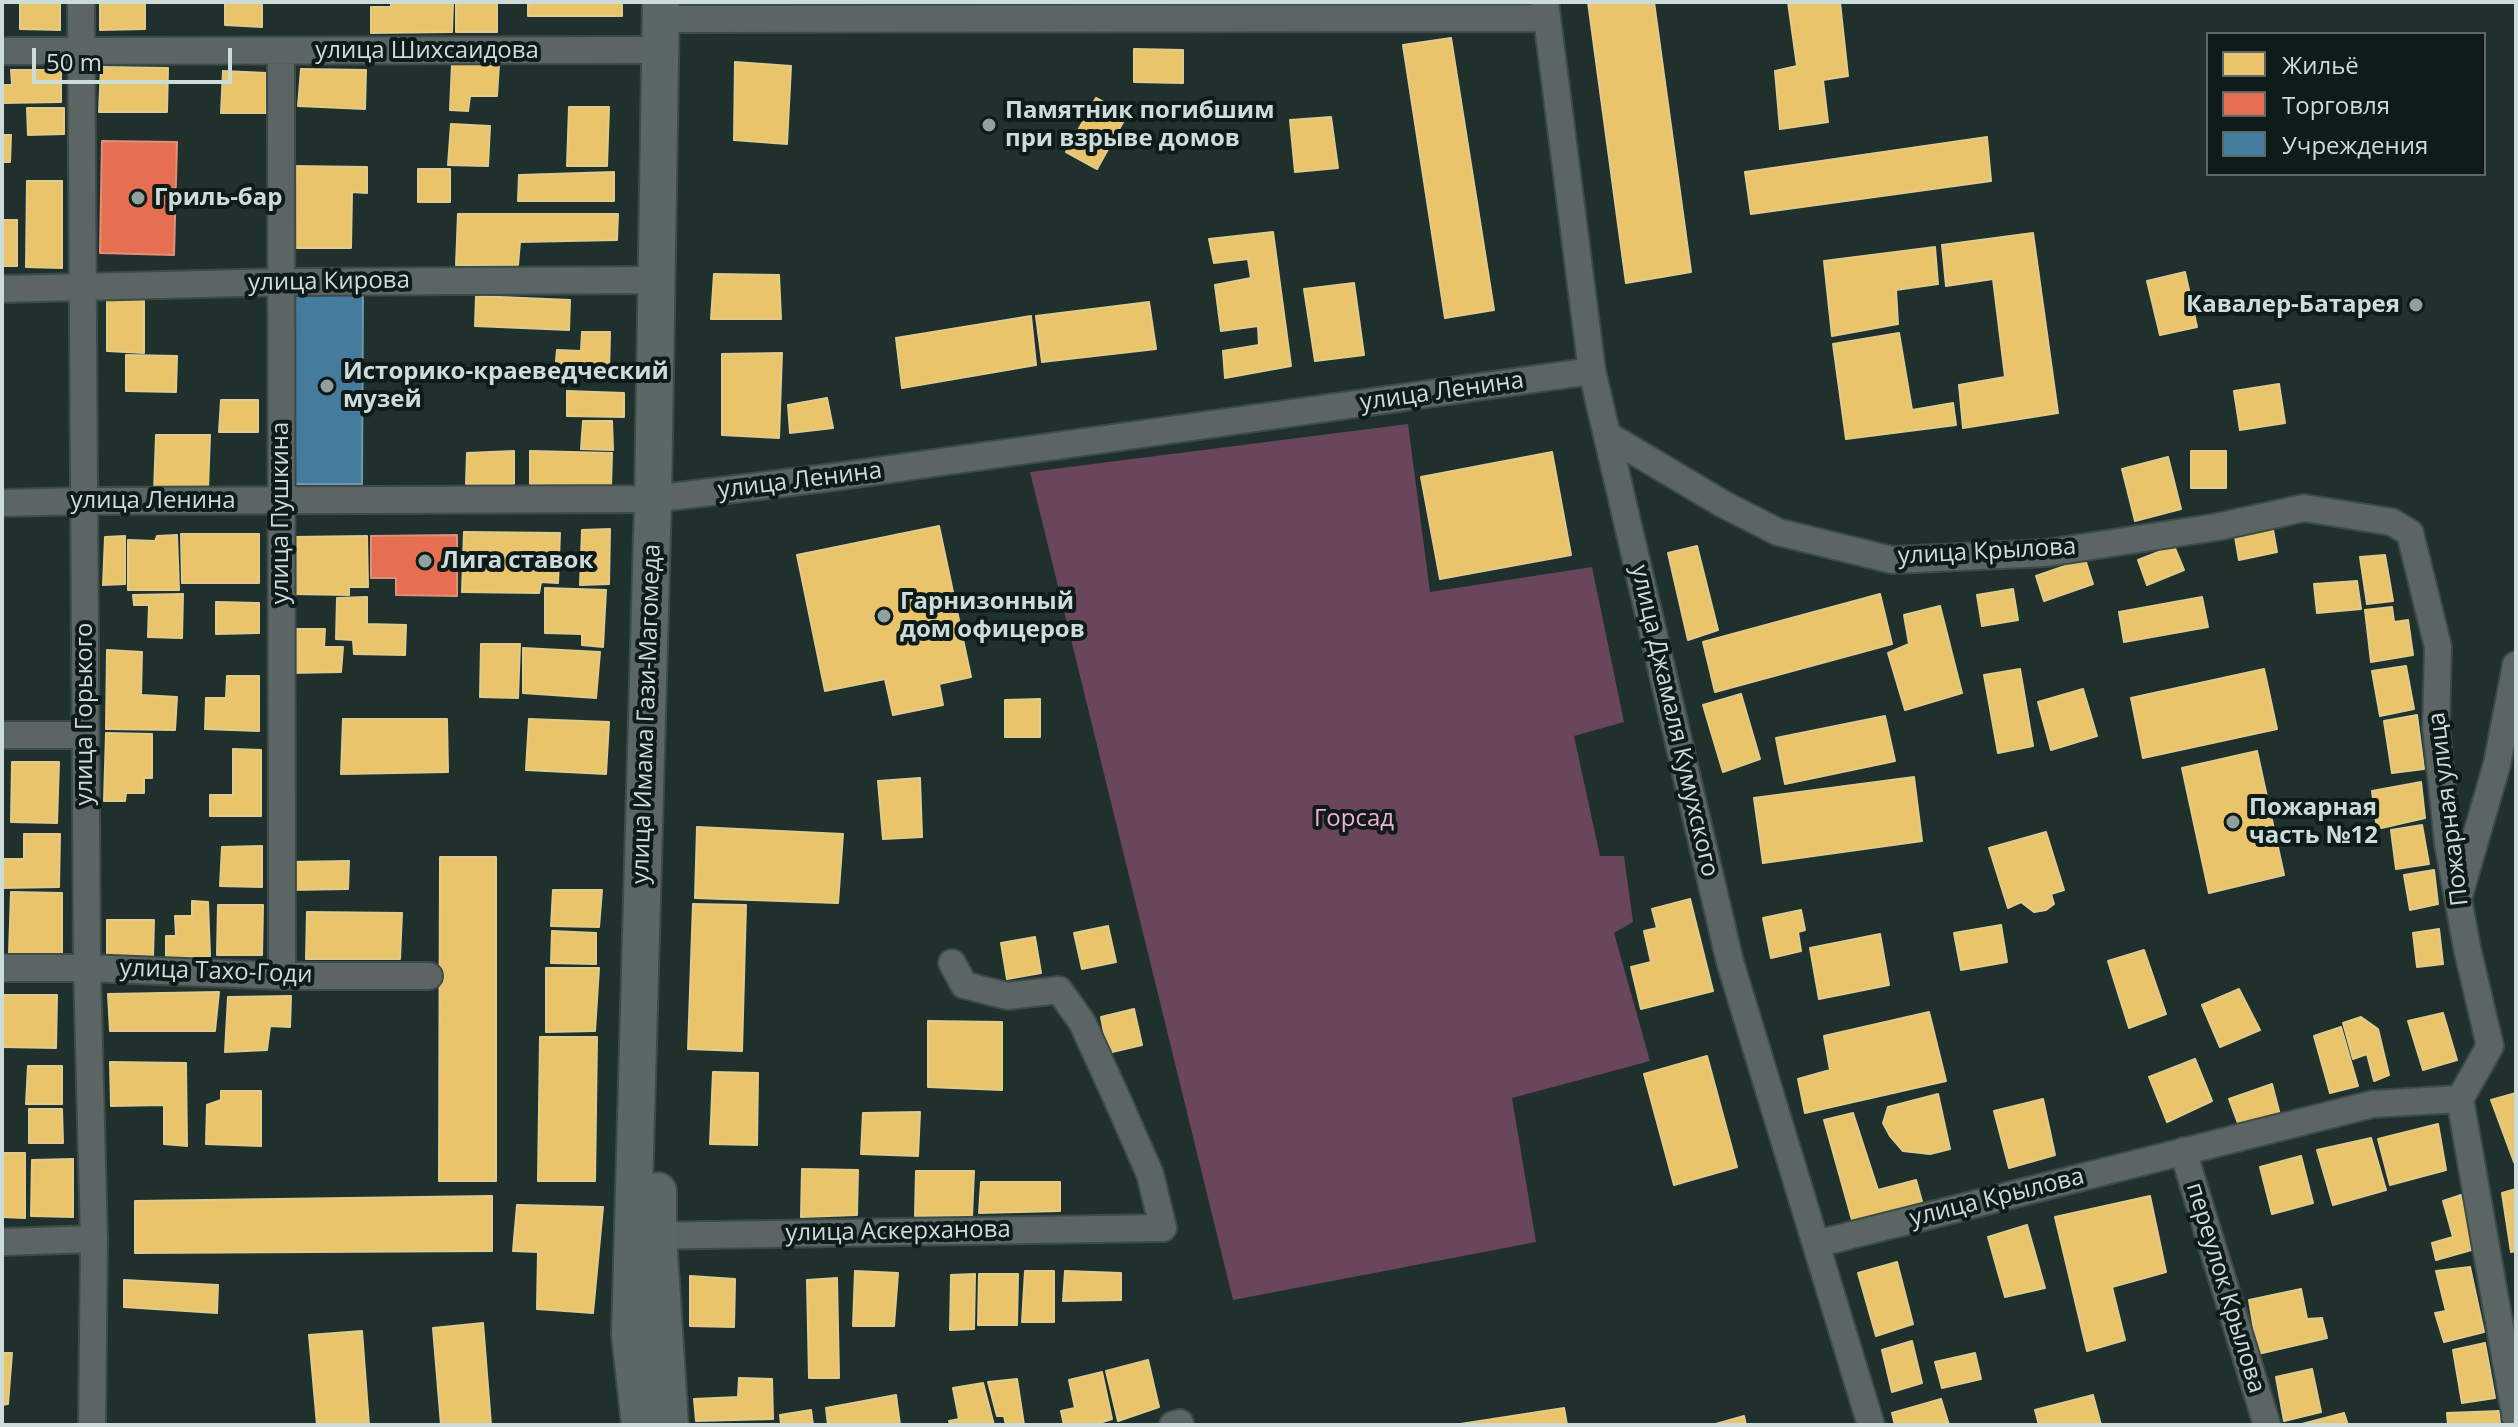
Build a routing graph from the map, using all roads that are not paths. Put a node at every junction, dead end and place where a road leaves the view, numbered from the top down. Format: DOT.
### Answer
graph roads {
  1 [pos="81,2"];
  2 [pos="1546,10"];
  3 [pos="670,18"];
  4 [pos="2,51"];
  5 [pos="81,51"];
  6 [pos="281,51"];
  7 [pos="657,280"];
  8 [pos="281,282"];
  9 [pos="82,287"];
  10 [pos="2,289"];
  11 [pos="1592,371"];
  12 [pos="1607,435"];
  13 [pos="662,498"];
  14 [pos="281,500"];
  15 [pos="83,501"];
  16 [pos="2,503"];
  17 [pos="2392,522"];
  18 [pos="2516,665"];
  19 [pos="2,735"];
  20 [pos="85,735"];
  21 [pos="2458,899"];
  22 [pos="952,963"];
  23 [pos="2,968"];
  24 [pos="87,968"];
  25 [pos="282,976"];
  26 [pos="429,976"];
  27 [pos="2460,1099"];
  28 [pos="2183,1151"];
  29 [pos="645,1236"];
  30 [pos="94,1239"];
  31 [pos="2,1242"];
  32 [pos="1816,1244"];
  33 [pos="2516,1419"];
  34 [pos="92,1425"];
  35 [pos="640,1425"];
  36 [pos="670,1425"];
  37 [pos="1871,1425"];
  38 [pos="2267,1425"];
  1 -- 5 [label="street, улица Горького"];
  2 -- 3 [label="street, улица Шихсаидова"];
  2 -- 11 [label="street, улица Джамаля Кумухского"];
  3 -- 6 [label="street, улица Шихсаидова"];
  3 -- 7 [label="main road"];
  3 -- 13 [label="main road"];
  4 -- 5 [label="street, улица Шихсаидова"];
  5 -- 6 [label="street, улица Шихсаидова"];
  5 -- 9 [label="street, улица Горького"];
  6 -- 8 [label="street, улица Пушкина"];
  7 -- 8 [label="street, улица Кирова"];
  7 -- 13 [label="main road"];
  8 -- 9 [label="street, улица Кирова"];
  8 -- 14 [label="street, улица Пушкина"];
  9 -- 10 [label="street, улица Кирова"];
  9 -- 15 [label="street, улица Горького"];
  11 -- 12 [label="street, улица Джамаля Кумухского"];
  11 -- 13 [label="street, улица Ленина"];
  12 -- 17 [label="street, улица Крылова"];
  12 -- 32 [label="street, улица Джамаля Кумухского"];
  13 -- 14 [label="street, улица Ленина"];
  13 -- 29 [label="main road"];
  14 -- 15 [label="street, улица Ленина"];
  14 -- 25 [label="street, улица Пушкина"];
  15 -- 16 [label="street, улица Ленина"];
  15 -- 20 [label="street, улица Горького"];
  17 -- 21 [label="street, Пожарная улица"];
  18 -- 21 [label="street"];
  19 -- 20 [label="street"];
  20 -- 24 [label="street, улица Горького"];
  21 -- 27 [label="street, Пожарная улица"];
  22 -- 29 [label="street, улица Аскерханова"];
  23 -- 24 [label="street, улица Тахо-Годи"];
  24 -- 25 [label="street, улица Тахо-Годи"];
  24 -- 30 [label="street, улица Горького"];
  25 -- 26 [label="street, улица Тахо-Годи"];
  27 -- 28 [label="street, улица Крылова"];
  27 -- 33 [label="street"];
  28 -- 32 [label="street, улица Крылова"];
  28 -- 38 [label="street, переулок Крылова"];
  29 -- 35 [label="main road"];
  29 -- 36 [label="main road"];
  30 -- 31 [label="street"];
  30 -- 34 [label="street, улица Горького"];
  32 -- 37 [label="street, улица Джамаля Кумухского"];
}
